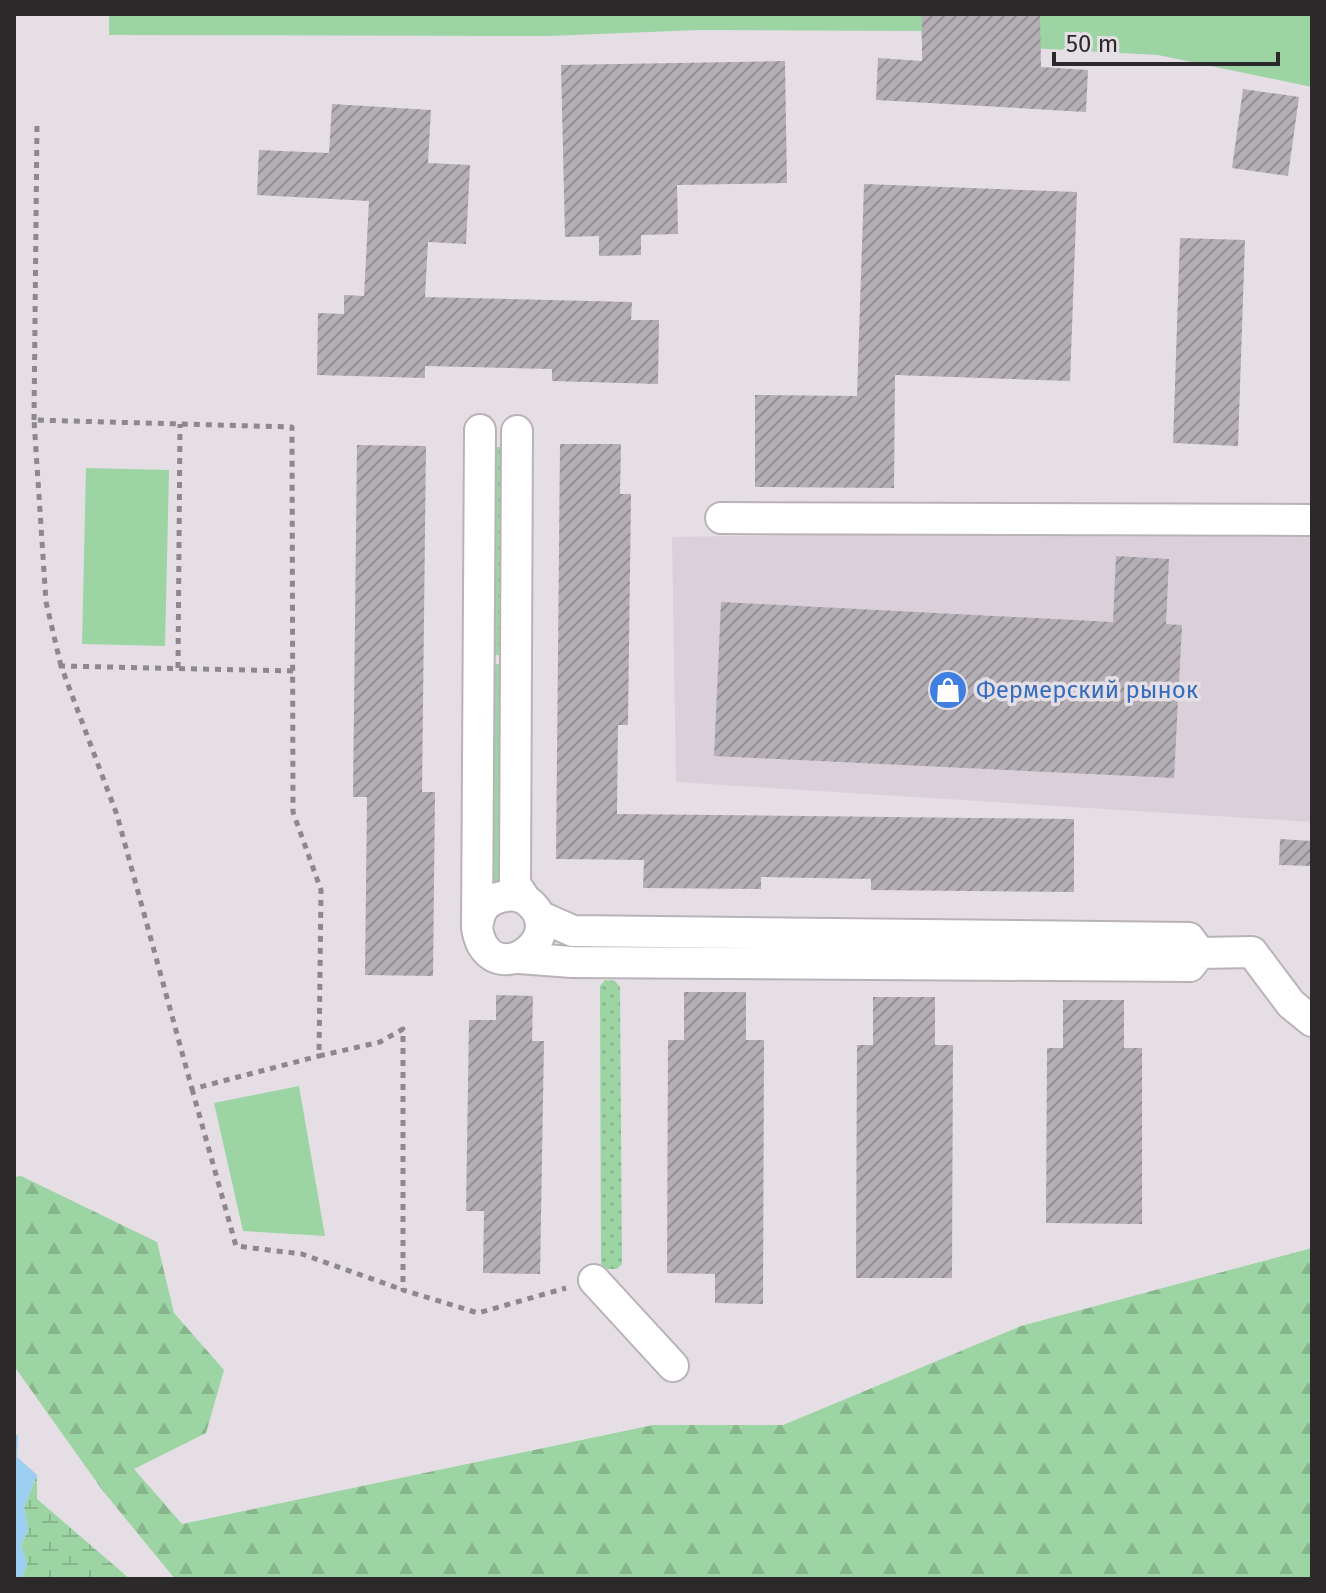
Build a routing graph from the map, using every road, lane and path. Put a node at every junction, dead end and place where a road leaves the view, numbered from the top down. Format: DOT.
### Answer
graph roads {
  1 [pos="37,122"];
  2 [pos="34,420"];
  3 [pos="180,424"];
  4 [pos="480,430"];
  5 [pos="517,431"];
  6 [pos="721,518"];
  7 [pos="1312,520"];
  8 [pos="61,666"];
  9 [pos="178,668"];
  10 [pos="293,671"];
  11 [pos="532,908"];
  12 [pos="477,928"];
  13 [pos="1200,953"];
  14 [pos="519,958"];
  15 [pos="1312,1021"];
  16 [pos="319,1056"];
  17 [pos="192,1089"];
  18 [pos="594,1280"];
  19 [pos="403,1290"];
  20 [pos="673,1366"];
  1 -- 2 [label="path"];
  2 -- 3 [label="path"];
  2 -- 8 [label="path"];
  3 -- 9 [label="path"];
  3 -- 10 [label="path"];
  4 -- 12 [label="lane"];
  5 -- 11 [label="lane"];
  6 -- 7 [label="lane"];
  8 -- 9 [label="path"];
  8 -- 17 [label="path"];
  9 -- 10 [label="path"];
  10 -- 16 [label="path"];
  11 -- 12 [label="lane"];
  11 -- 13 [label="lane"];
  11 -- 14 [label="lane"];
  12 -- 14 [label="lane"];
  13 -- 14 [label="lane"];
  13 -- 15 [label="lane"];
  16 -- 17 [label="path"];
  16 -- 19 [label="path"];
  17 -- 19 [label="path"];
  18 -- 19 [label="path"];
  18 -- 20 [label="lane"];
}
